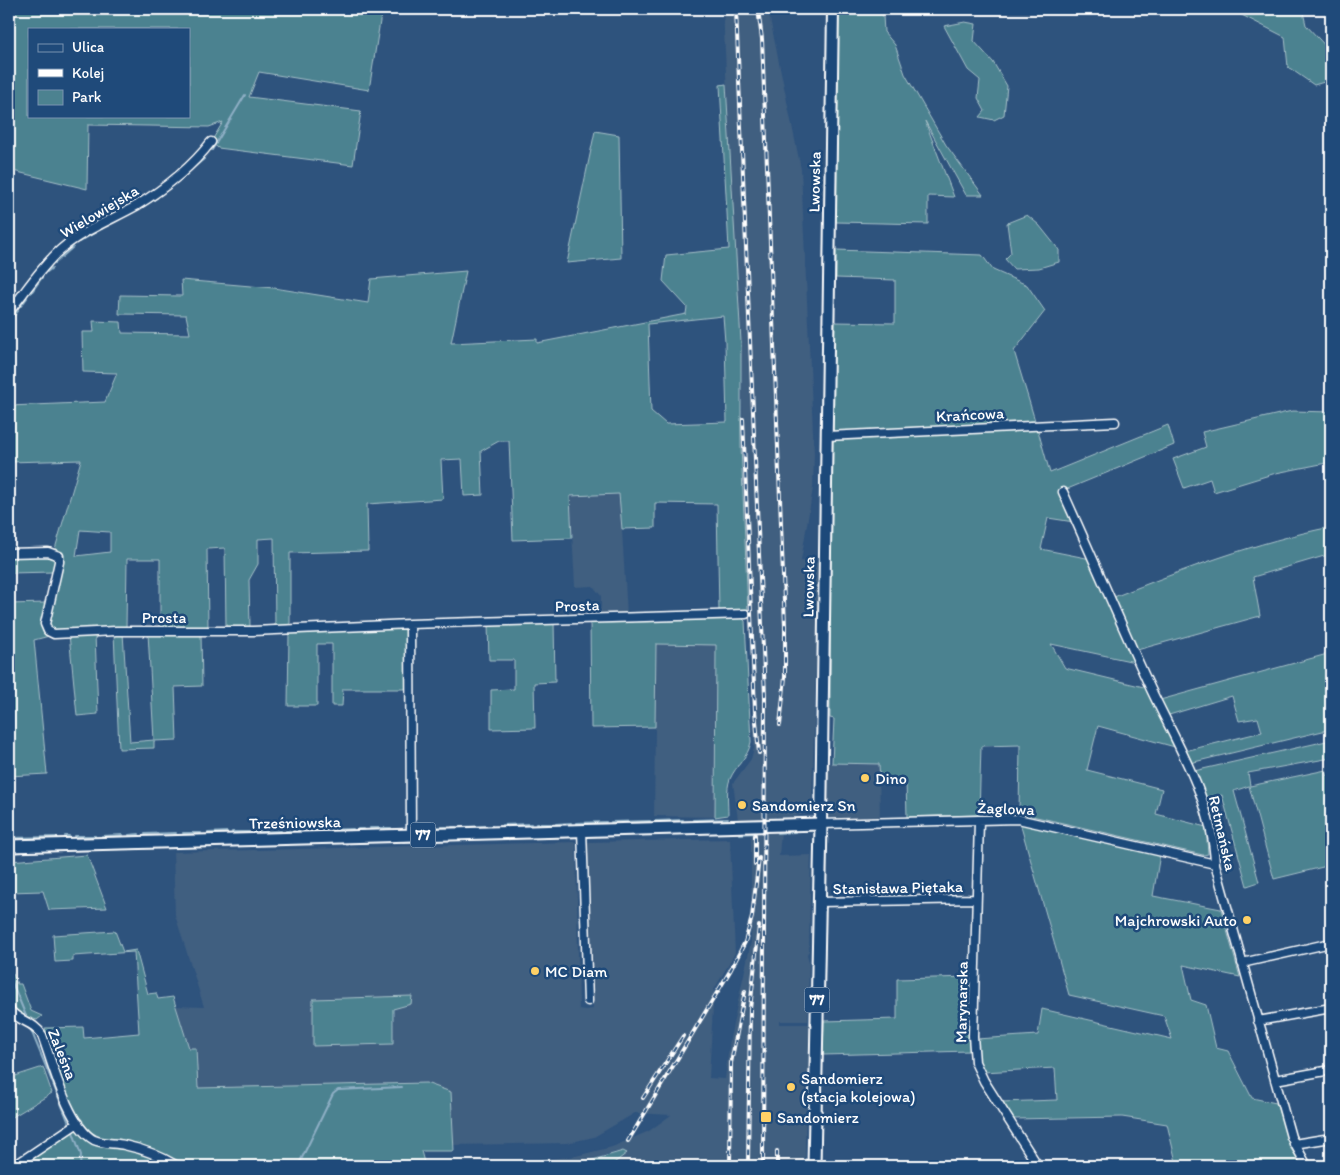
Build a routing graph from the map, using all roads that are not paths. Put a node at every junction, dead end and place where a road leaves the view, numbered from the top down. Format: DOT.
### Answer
graph roads {
  1 [pos="833,9"];
  2 [pos="211,142"];
  3 [pos="9,312"];
  4 [pos="1115,422"];
  5 [pos="826,436"];
  6 [pos="1063,492"];
  7 [pos="9,553"];
  8 [pos="746,614"];
  9 [pos="410,624"];
  10 [pos="979,820"];
  11 [pos="821,824"];
  12 [pos="582,830"];
  13 [pos="411,835"];
  14 [pos="9,846"];
  15 [pos="1215,864"];
  16 [pos="976,900"];
  17 [pos="820,902"];
  18 [pos="1331,943"];
  19 [pos="1242,962"];
  20 [pos="588,1001"];
  21 [pos="1331,1008"];
  22 [pos="9,1009"];
  23 [pos="1258,1021"];
  24 [pos="1331,1070"];
  25 [pos="1275,1080"];
  26 [pos="78,1123"];
  27 [pos="1331,1138"];
  28 [pos="1294,1144"];
  29 [pos="14,1166"];
  30 [pos="177,1166"];
  31 [pos="814,1166"];
  32 [pos="1038,1166"];
  33 [pos="1307,1166"];
  1 -- 5 [label="main road, Lwowska"];
  2 -- 3 [label="street, Wielowiejska"];
  4 -- 5 [label="street, Krańcowa"];
  5 -- 11 [label="main road, Lwowska"];
  6 -- 15 [label="street, Retmańska"];
  7 -- 9 [label="street, Prosta"];
  8 -- 9 [label="street, Prosta"];
  9 -- 13 [label="street"];
  10 -- 11 [label="street, Żaglowa"];
  10 -- 15 [label="street, Żaglowa"];
  10 -- 16 [label="street, Marynarska"];
  11 -- 12 [label="main road, Trześniowska / 77"];
  11 -- 17 [label="main road, Lwowska / 77"];
  12 -- 13 [label="main road, Trześniowska / 77"];
  12 -- 20 [label="street"];
  13 -- 14 [label="main road, Trześniowska / 77"];
  15 -- 19 [label="street, Retmańska"];
  16 -- 17 [label="street, Stanisława Piętaka"];
  16 -- 32 [label="street, Marynarska"];
  17 -- 31 [label="main road, Lwowska / 77"];
  18 -- 19 [label="street"];
  19 -- 23 [label="street, Retmańska"];
  21 -- 23 [label="street"];
  22 -- 26 [label="street, Zaleśna"];
  23 -- 25 [label="street, Retmańska"];
  24 -- 25 [label="street"];
  25 -- 28 [label="street, Retmańska"];
  26 -- 29 [label="street"];
  26 -- 30 [label="street, Zaleśna"];
  27 -- 28 [label="street"];
  28 -- 33 [label="street, Retmańska"];
}
